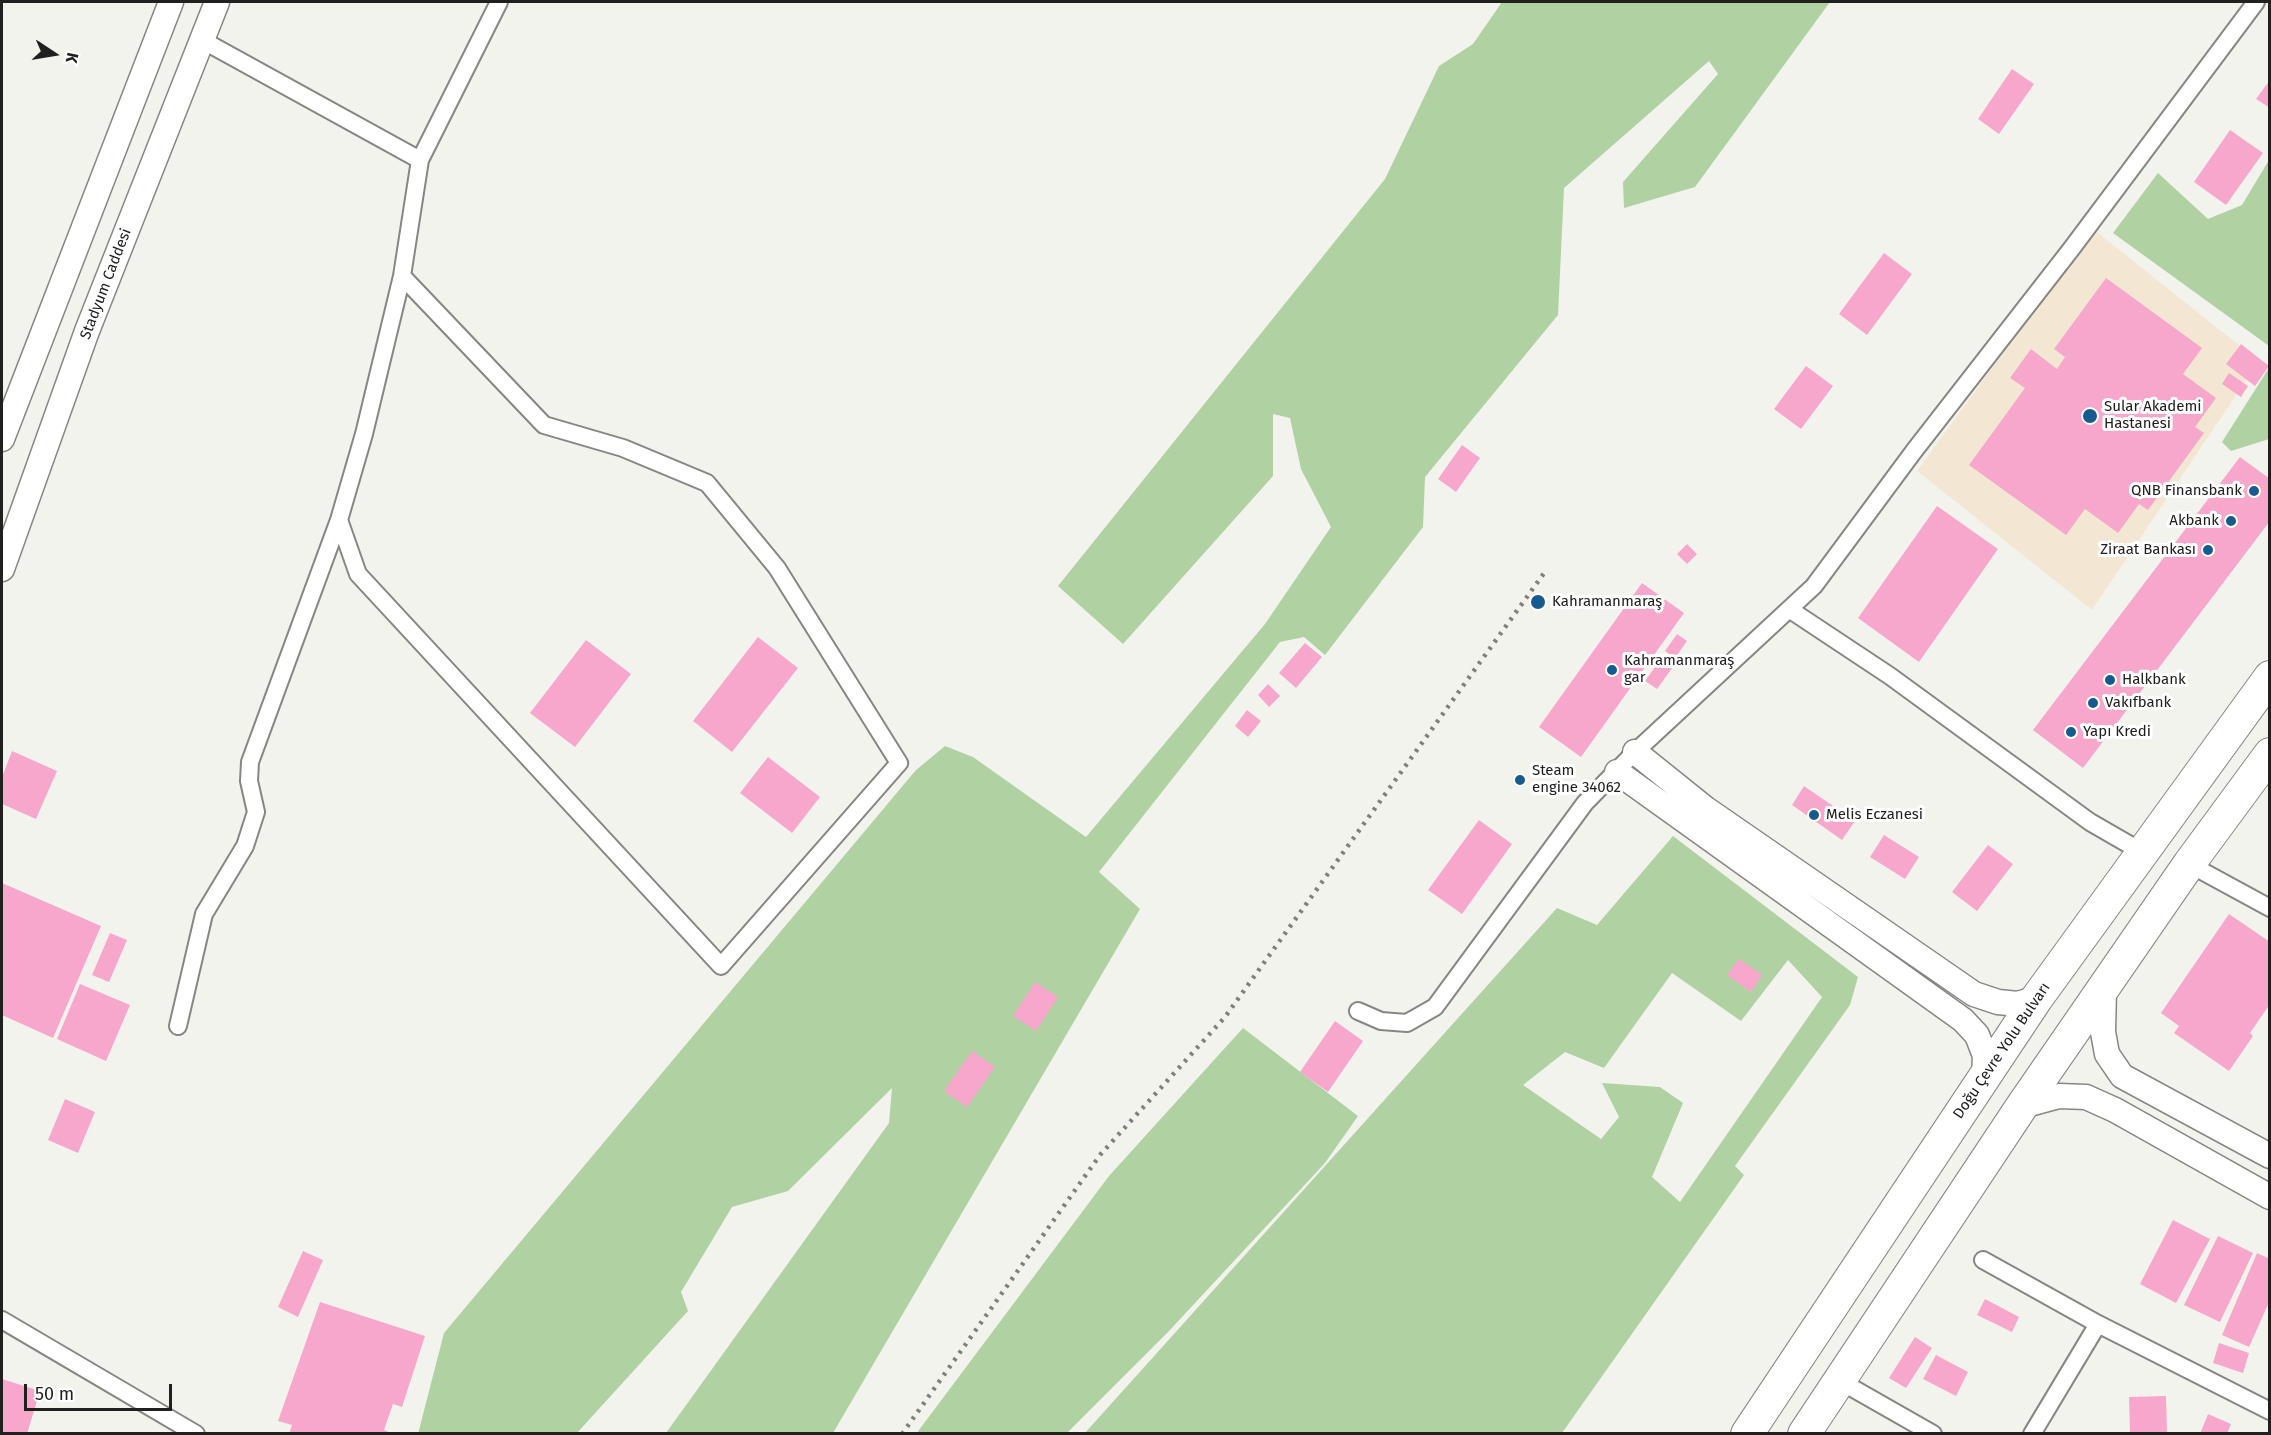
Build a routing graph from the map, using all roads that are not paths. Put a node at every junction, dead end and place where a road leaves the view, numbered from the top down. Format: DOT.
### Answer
graph roads {
  1 [pos="171,2"];
  2 [pos="217,2"];
  3 [pos="499,2"];
  4 [pos="2256,2"];
  5 [pos="202,40"];
  6 [pos="420,160"];
  7 [pos="402,276"];
  8 [pos="2,439"];
  9 [pos="339,520"];
  10 [pos="2,569"];
  11 [pos="1789,609"];
  12 [pos="2270,677"];
  13 [pos="1635,752"];
  14 [pos="2270,754"];
  15 [pos="1617,772"];
  16 [pos="2142,852"];
  17 [pos="2189,864"];
  18 [pos="2270,908"];
  19 [pos="2104,988"];
  20 [pos="2037,998"];
  21 [pos="1358,1011"];
  22 [pos="178,1026"];
  23 [pos="1984,1077"];
  24 [pos="2022,1106"];
  25 [pos="2270,1156"];
  26 [pos="2270,1197"];
  27 [pos="1983,1260"];
  28 [pos="2,1320"];
  29 [pos="2098,1324"];
  30 [pos="1840,1381"];
  31 [pos="2270,1411"];
  32 [pos="196,1434"];
  33 [pos="1747,1434"];
  34 [pos="1804,1434"];
  35 [pos="1933,1434"];
  36 [pos="2032,1434"];
  1 -- 8 [label="main road"];
  2 -- 5 [label="main road, Stadyum Caddesi"];
  3 -- 6 [label="street"];
  4 -- 11 [label="street"];
  5 -- 6 [label="street"];
  5 -- 10 [label="main road, Stadyum Caddesi"];
  6 -- 7 [label="street"];
  7 -- 9 [label="street"];
  7 -- 9 [label="street"];
  9 -- 22 [label="street"];
  11 -- 13 [label="street"];
  11 -- 16 [label="street"];
  12 -- 16 [label="highway, Doğu Çevre Yolu Bulvarı"];
  13 -- 15 [label="street"];
  13 -- 20 [label="main road"];
  14 -- 17 [label="highway"];
  15 -- 21 [label="street"];
  15 -- 23 [label="main road"];
  16 -- 20 [label="highway, Doğu Çevre Yolu Bulvarı"];
  17 -- 18 [label="street"];
  17 -- 19 [label="highway"];
  19 -- 24 [label="highway"];
  19 -- 25 [label="main road"];
  20 -- 23 [label="highway, Doğu Çevre Yolu Bulvarı"];
  23 -- 33 [label="highway, Doğu Çevre Yolu Bulvarı"];
  24 -- 26 [label="main road"];
  24 -- 30 [label="highway"];
  27 -- 29 [label="street"];
  28 -- 32 [label="street"];
  29 -- 31 [label="street"];
  29 -- 36 [label="street"];
  30 -- 34 [label="highway"];
  30 -- 35 [label="street"];
}
